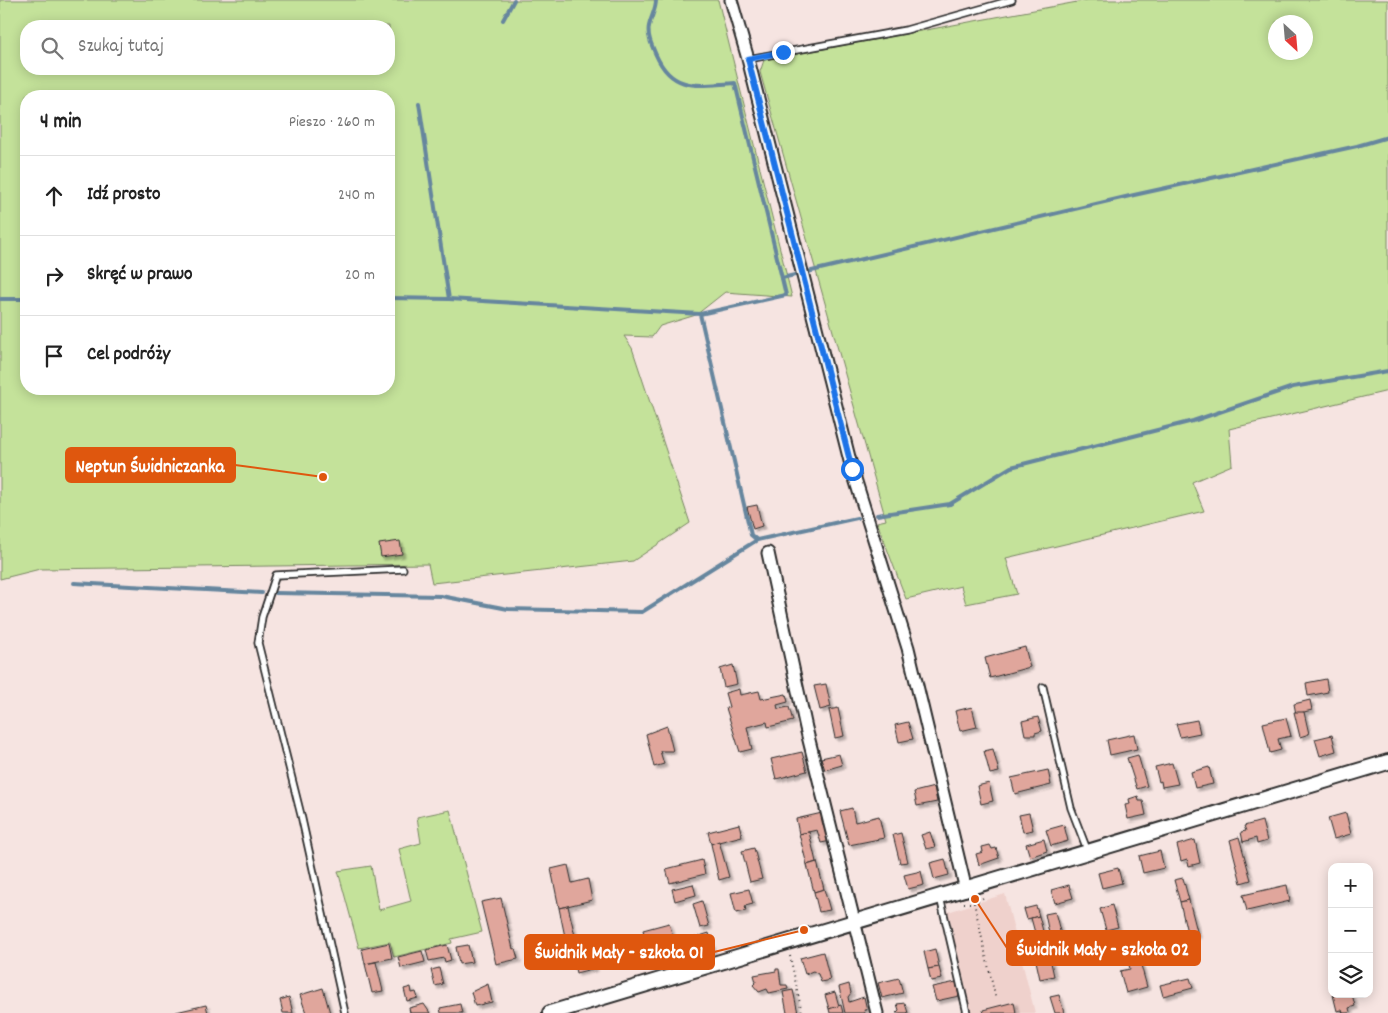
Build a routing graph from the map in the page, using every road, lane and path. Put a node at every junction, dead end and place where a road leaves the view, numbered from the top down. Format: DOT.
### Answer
graph roads {
  1 [pos="731,0"];
  2 [pos="1012,0"];
  3 [pos="748,59"];
  4 [pos="768,553"];
  5 [pos="403,569"];
  6 [pos="1043,687"];
  7 [pos="1388,762"];
  8 [pos="1089,853"];
  9 [pos="966,890"];
  10 [pos="987,895"];
  11 [pos="940,897"];
  12 [pos="961,903"];
  13 [pos="974,903"];
  14 [pos="856,922"];
  15 [pos="790,956"];
  16 [pos="996,1000"];
  17 [pos="345,1013"];
  18 [pos="550,1013"];
  19 [pos="802,1013"];
  20 [pos="877,1013"];
  21 [pos="967,1013"];
  1 -- 3 [label="street"];
  2 -- 3 [label="lane"];
  3 -- 9 [label="street"];
  4 -- 14 [label="street"];
  5 -- 17 [label="lane"];
  6 -- 8 [label="lane"];
  7 -- 8 [label="street"];
  8 -- 9 [label="street"];
  9 -- 11 [label="street"];
  10 -- 13 [label="path"];
  11 -- 14 [label="street"];
  11 -- 21 [label="lane"];
  12 -- 13 [label="path"];
  13 -- 16 [label="path"];
  14 -- 18 [label="street"];
  14 -- 20 [label="street"];
  15 -- 19 [label="path"];
}
